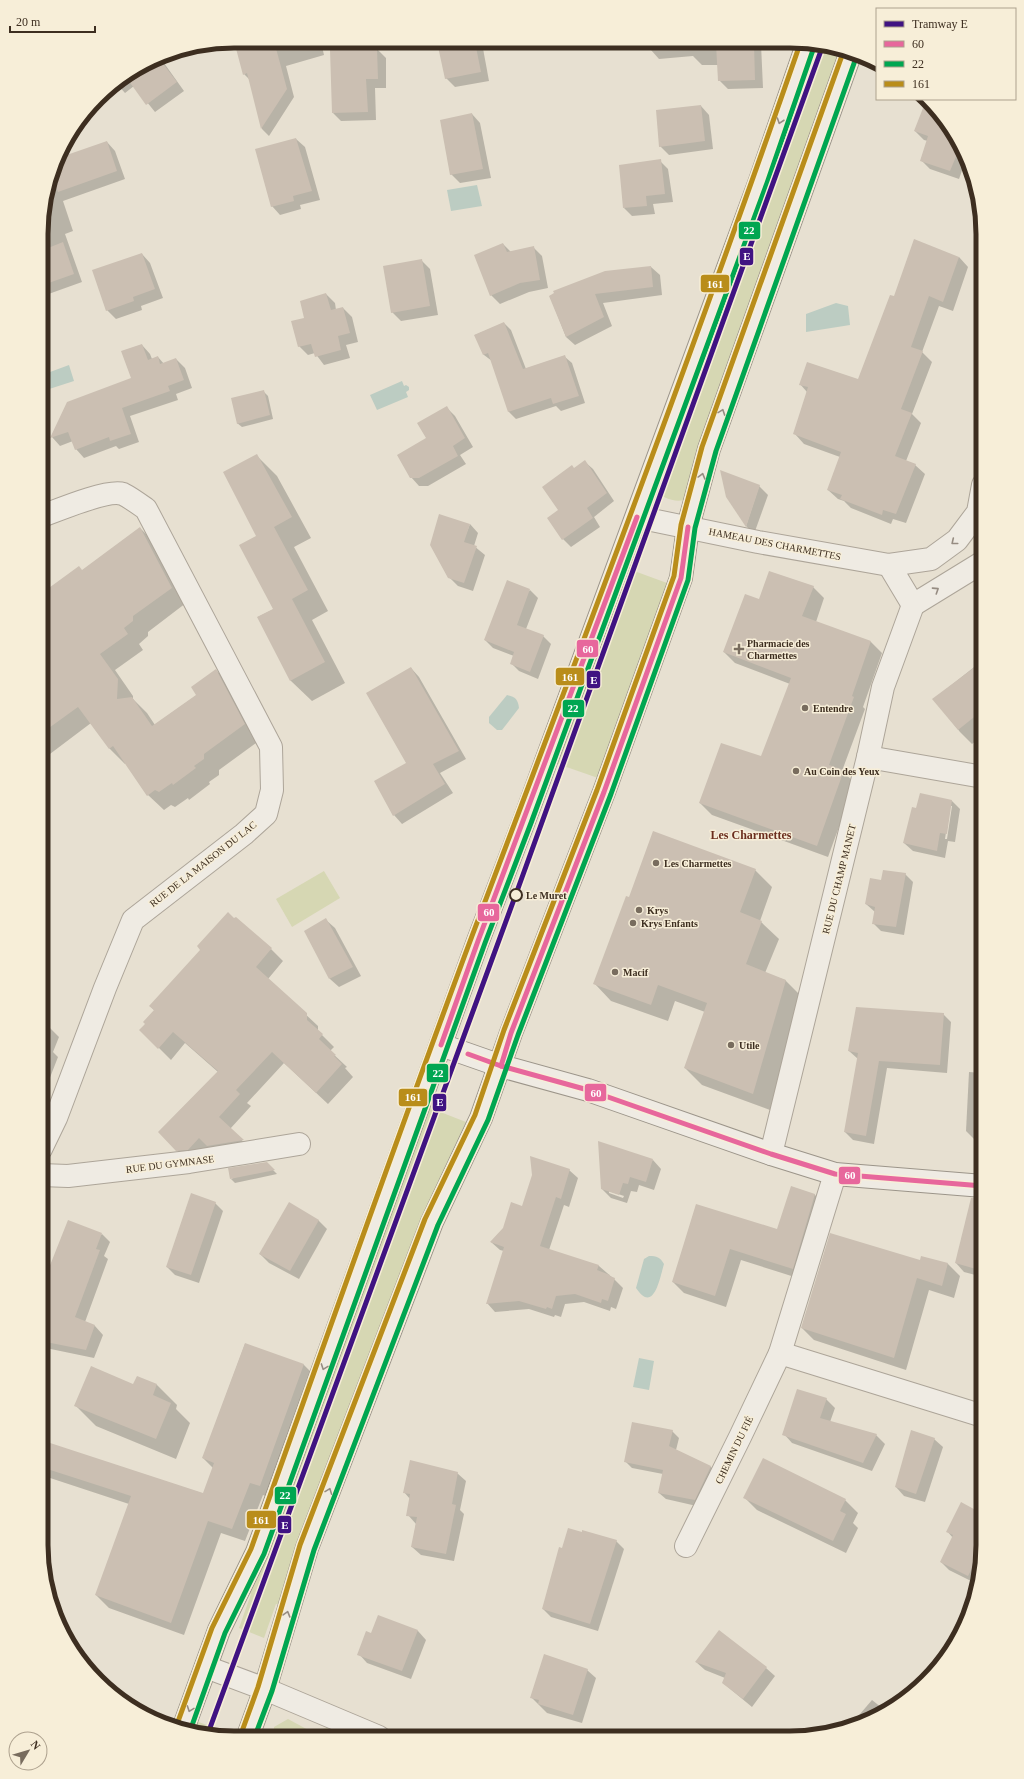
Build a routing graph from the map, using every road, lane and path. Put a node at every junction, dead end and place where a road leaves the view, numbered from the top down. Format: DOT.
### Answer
graph roads {
  1 [pos="805,48"];
  2 [pos="849,58"];
  3 [pos="48,514"];
  4 [pos="637,517"];
  5 [pos="976,520"];
  6 [pos="688,527"];
  7 [pos="890,565"];
  8 [pos="976,566"];
  9 [pos="913,605"];
  10 [pos="868,757"];
  11 [pos="976,776"];
  12 [pos="441,1045"];
  13 [pos="501,1066"];
  14 [pos="48,1136"];
  15 [pos="299,1144"];
  16 [pos="772,1154"];
  17 [pos="834,1174"];
  18 [pos="48,1175"];
  19 [pos="976,1185"];
  20 [pos="780,1353"];
  21 [pos="976,1414"];
  22 [pos="686,1546"];
  23 [pos="206,1667"];
  24 [pos="265,1689"];
  25 [pos="185,1725"];
  26 [pos="250,1731"];
  27 [pos="365,1731"];
  1 -- 4 [label="street, one-way"];
  6 -- 2 [label="street, one-way"];
  3 -- 14 [label="street, RUE DE LA MAISON DU LAC"];
  4 -- 6 [label="street, HAMEAU DES CHARMETTES"];
  4 -- 12 [label="street"];
  5 -- 7 [label="street, HAMEAU DES CHARMETTES, one-way"];
  6 -- 7 [label="street, HAMEAU DES CHARMETTES"];
  6 -- 13 [label="street"];
  7 -- 9 [label="street"];
  9 -- 8 [label="street, one-way"];
  9 -- 10 [label="street, RUE DU CHAMP MANET"];
  10 -- 11 [label="street"];
  10 -- 16 [label="street, RUE DU CHAMP MANET"];
  12 -- 13 [label="street"];
  12 -- 23 [label="street, one-way"];
  13 -- 16 [label="street"];
  24 -- 13 [label="street, one-way"];
  15 -- 18 [label="street, RUE DU GYMNASE"];
  16 -- 17 [label="street"];
  17 -- 19 [label="street"];
  17 -- 20 [label="street, CHEMIN DU FIÉ"];
  20 -- 21 [label="street"];
  20 -- 22 [label="street, CHEMIN DU FIÉ"];
  23 -- 24 [label="street"];
  23 -- 25 [label="street, one-way"];
  24 -- 26 [label="street"];
  24 -- 27 [label="street"];
}
